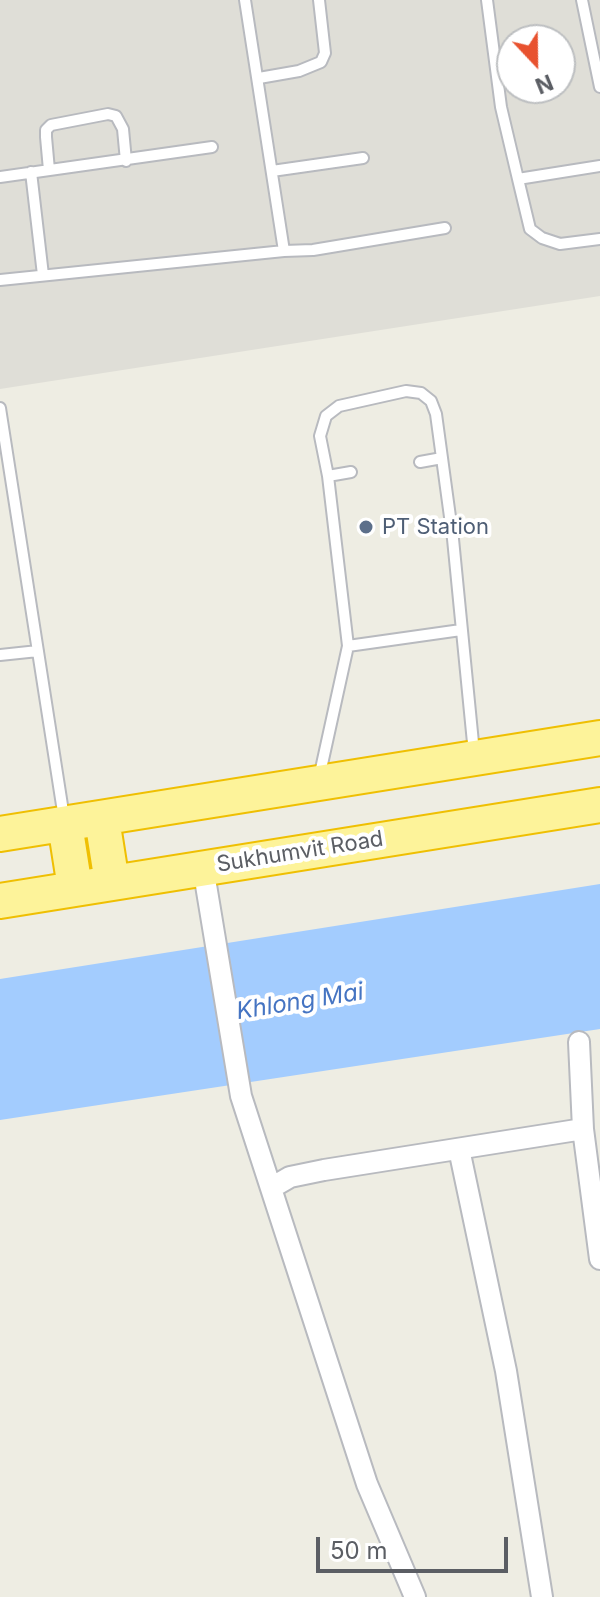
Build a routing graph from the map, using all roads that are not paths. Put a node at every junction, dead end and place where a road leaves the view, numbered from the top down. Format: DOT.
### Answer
graph roads {
  1 [pos="245,0"];
  2 [pos="319,0"];
  3 [pos="487,0"];
  4 [pos="582,0"];
  5 [pos="259,78"];
  6 [pos="600,87"];
  7 [pos="212,147"];
  8 [pos="363,158"];
  9 [pos="126,161"];
  10 [pos="600,166"];
  11 [pos="49,170"];
  12 [pos="272,171"];
  13 [pos="31,172"];
  14 [pos="0,177"];
  15 [pos="518,179"];
  16 [pos="445,228"];
  17 [pos="600,239"];
  18 [pos="284,251"];
  19 [pos="43,275"];
  20 [pos="0,280"];
  21 [pos="0,408"];
  22 [pos="442,458"];
  23 [pos="420,462"];
  24 [pos="351,472"];
  25 [pos="328,476"];
  26 [pos="461,630"];
  27 [pos="348,646"];
  28 [pos="38,651"];
  29 [pos="0,655"];
  30 [pos="600,738"];
  31 [pos="475,759"];
  32 [pos="318,783"];
  33 [pos="600,805"];
  34 [pos="102,819"];
  35 [pos="65,824"];
  36 [pos="0,834"];
  37 [pos="203,867"];
  38 [pos="112,883"];
  39 [pos="75,888"];
  40 [pos="0,901"];
  41 [pos="579,1042"];
  42 [pos="583,1129"];
  43 [pos="459,1149"];
  44 [pos="271,1188"];
  45 [pos="600,1259"];
  46 [pos="415,1597"];
  47 [pos="542,1597"];
  1 -- 5 [label="lane"];
  2 -- 5 [label="lane"];
  3 -- 15 [label="lane"];
  4 -- 6 [label="lane"];
  5 -- 12 [label="lane"];
  7 -- 9 [label="lane"];
  8 -- 12 [label="lane"];
  9 -- 11 [label="lane"];
  9 -- 11 [label="lane"];
  10 -- 15 [label="lane"];
  11 -- 13 [label="lane"];
  12 -- 18 [label="lane"];
  13 -- 14 [label="lane"];
  13 -- 19 [label="lane"];
  15 -- 17 [label="lane"];
  16 -- 18 [label="lane"];
  18 -- 19 [label="lane"];
  19 -- 20 [label="lane"];
  21 -- 28 [label="lane"];
  22 -- 23 [label="lane"];
  22 -- 25 [label="lane"];
  22 -- 26 [label="lane"];
  24 -- 25 [label="lane"];
  25 -- 27 [label="lane"];
  26 -- 27 [label="lane"];
  26 -- 31 [label="lane"];
  27 -- 32 [label="lane"];
  28 -- 29 [label="lane"];
  28 -- 35 [label="lane"];
  30 -- 31 [label="highway"];
  31 -- 32 [label="highway"];
  32 -- 34 [label="highway"];
  33 -- 37 [label="highway, Sukhumvit Road"];
  34 -- 35 [label="highway"];
  34 -- 38 [label="highway"];
  35 -- 36 [label="highway"];
  35 -- 39 [label="highway"];
  37 -- 38 [label="highway, Sukhumvit Road"];
  37 -- 44 [label="street"];
  38 -- 39 [label="highway, Sukhumvit Road"];
  39 -- 40 [label="highway, Sukhumvit Road"];
  41 -- 42 [label="street"];
  42 -- 43 [label="street"];
  42 -- 45 [label="street"];
  43 -- 44 [label="street"];
  43 -- 47 [label="street"];
  44 -- 46 [label="street"];
}
